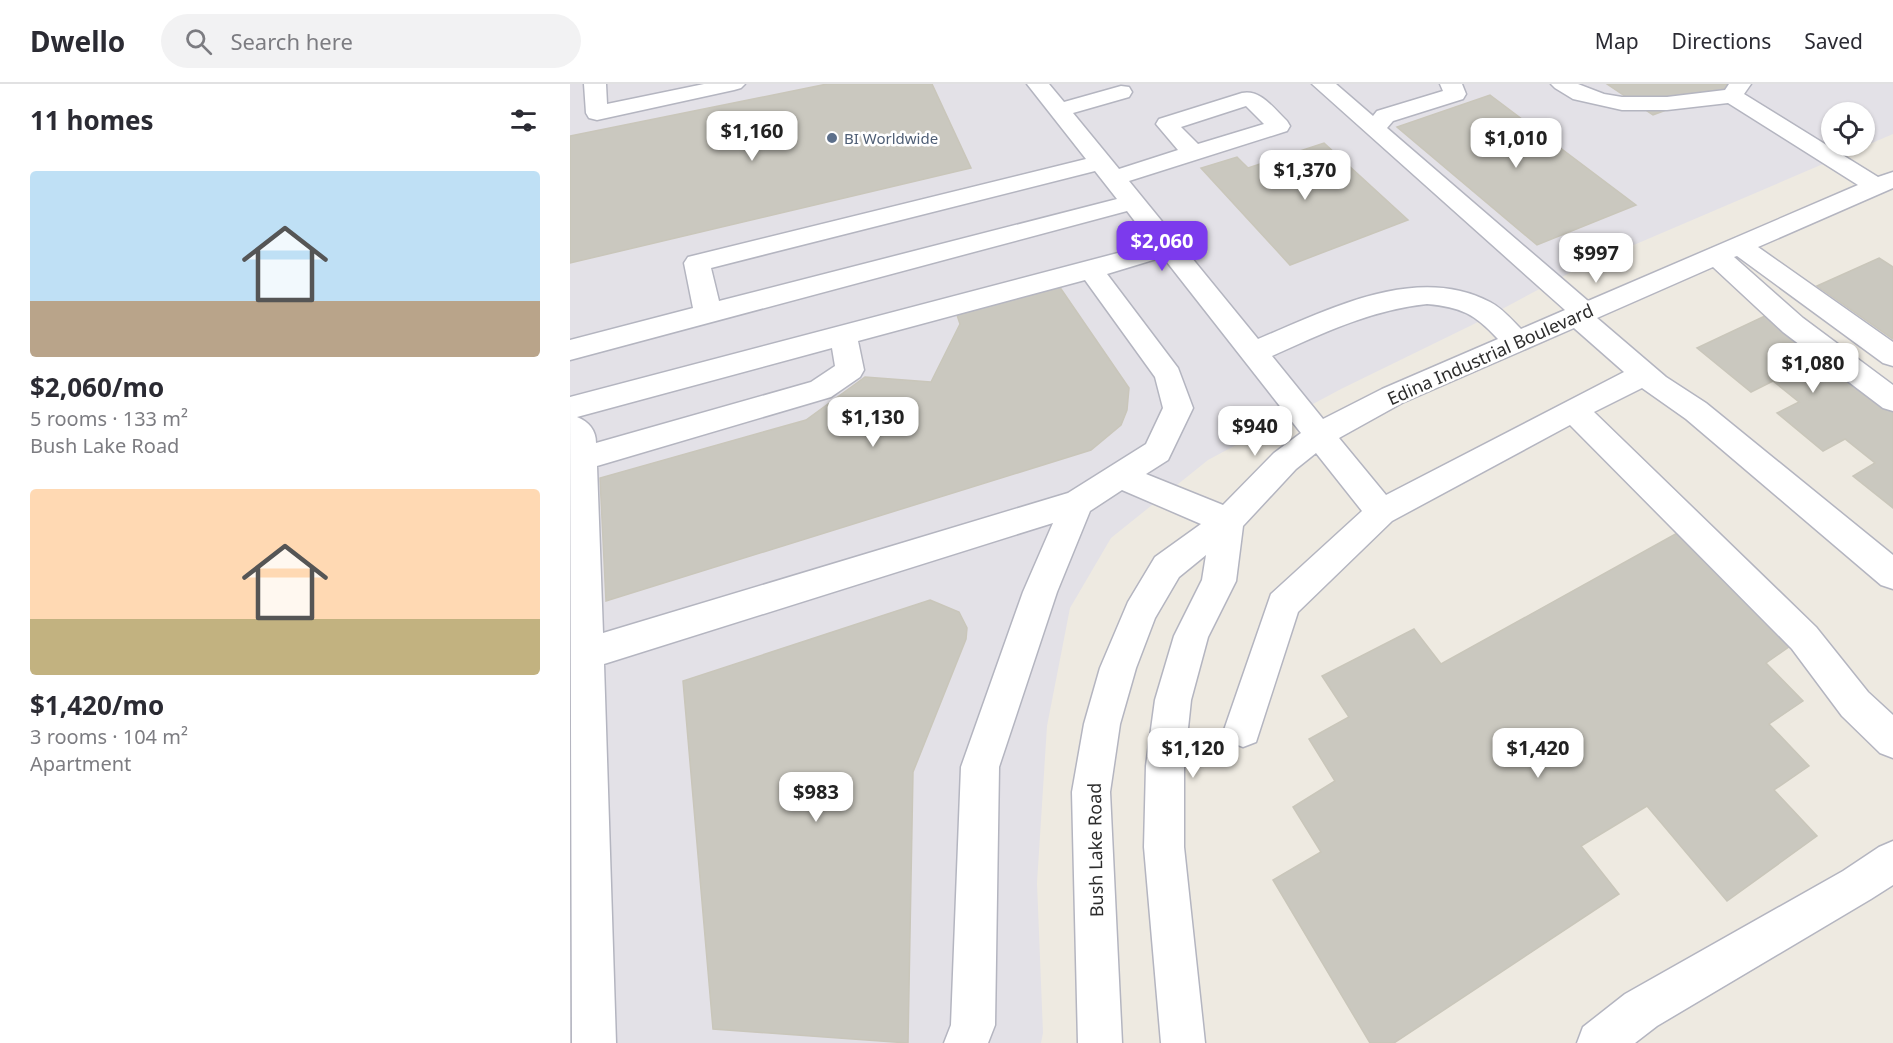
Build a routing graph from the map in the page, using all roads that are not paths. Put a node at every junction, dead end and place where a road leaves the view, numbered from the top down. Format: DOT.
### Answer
graph roads {
  1 [pos="595,84"];
  2 [pos="734,84"];
  3 [pos="1038,84"];
  4 [pos="1323,84"];
  5 [pos="1451,84"];
  6 [pos="1562,84"];
  7 [pos="1124,87"];
  8 [pos="1736,90"];
  9 [pos="1059,110"];
  10 [pos="1375,128"];
  11 [pos="1193,153"];
  12 [pos="1108,170"];
  13 [pos="1886,184"];
  14 [pos="1134,202"];
  15 [pos="1169,247"];
  16 [pos="1729,251"];
  17 [pos="827,256"];
  18 [pos="1091,270"];
  19 [pos="708,313"];
  20 [pos="1581,315"];
  21 [pos="843,336"];
  22 [pos="1518,342"];
  23 [pos="570,350"];
  24 [pos="1254,352"];
  25 [pos="1893,356"];
  26 [pos="1645,374"];
  27 [pos="1893,400"];
  28 [pos="570,408"];
  29 [pos="1573,410"];
  30 [pos="570,426"];
  31 [pos="1320,434"];
  32 [pos="582,459"];
  33 [pos="1119,476"];
  34 [pos="1078,503"];
  35 [pos="1381,512"];
  36 [pos="1228,522"];
  37 [pos="1893,575"];
  38 [pos="586,654"];
  39 [pos="1243,730"];
  40 [pos="1893,740"];
  41 [pos="1893,861"];
  42 [pos="594,1043"];
  43 [pos="966,1043"];
  44 [pos="1100,1043"];
  45 [pos="1184,1043"];
  46 [pos="1599,1043"];
  1 -- 2 [label="street"];
  3 -- 9 [label="street"];
  4 -- 10 [label="street"];
  5 -- 10 [label="street"];
  6 -- 8 [label="street"];
  7 -- 9 [label="street"];
  8 -- 13 [label="street"];
  9 -- 12 [label="street"];
  10 -- 20 [label="street"];
  11 -- 12 [label="street"];
  12 -- 14 [label="street"];
  12 -- 17 [label="street"];
  13 -- 16 [label="street, Edina Industrial Boulevard"];
  14 -- 15 [label="street"];
  14 -- 17 [label="street"];
  15 -- 18 [label="street"];
  15 -- 24 [label="street"];
  16 -- 20 [label="street, Edina Industrial Boulevard"];
  16 -- 25 [label="street"];
  16 -- 27 [label="street"];
  17 -- 19 [label="street"];
  17 -- 19 [label="street"];
  18 -- 21 [label="street"];
  18 -- 33 [label="street"];
  19 -- 23 [label="street"];
  20 -- 22 [label="street, Edina Industrial Boulevard"];
  20 -- 26 [label="street"];
  21 -- 28 [label="street"];
  21 -- 32 [label="street"];
  22 -- 24 [label="street"];
  22 -- 31 [label="street, Edina Industrial Boulevard"];
  24 -- 31 [label="street"];
  26 -- 29 [label="street"];
  26 -- 37 [label="street"];
  29 -- 35 [label="street"];
  29 -- 40 [label="street"];
  30 -- 32 [label="street"];
  31 -- 35 [label="street"];
  31 -- 36 [label="street, Bush Lake Road"];
  32 -- 38 [label="street"];
  33 -- 34 [label="street"];
  33 -- 36 [label="street"];
  34 -- 38 [label="street"];
  34 -- 43 [label="street"];
  35 -- 39 [label="street"];
  36 -- 44 [label="street, Bush Lake Road"];
  36 -- 45 [label="street"];
  38 -- 42 [label="street"];
  41 -- 46 [label="street"];
}
